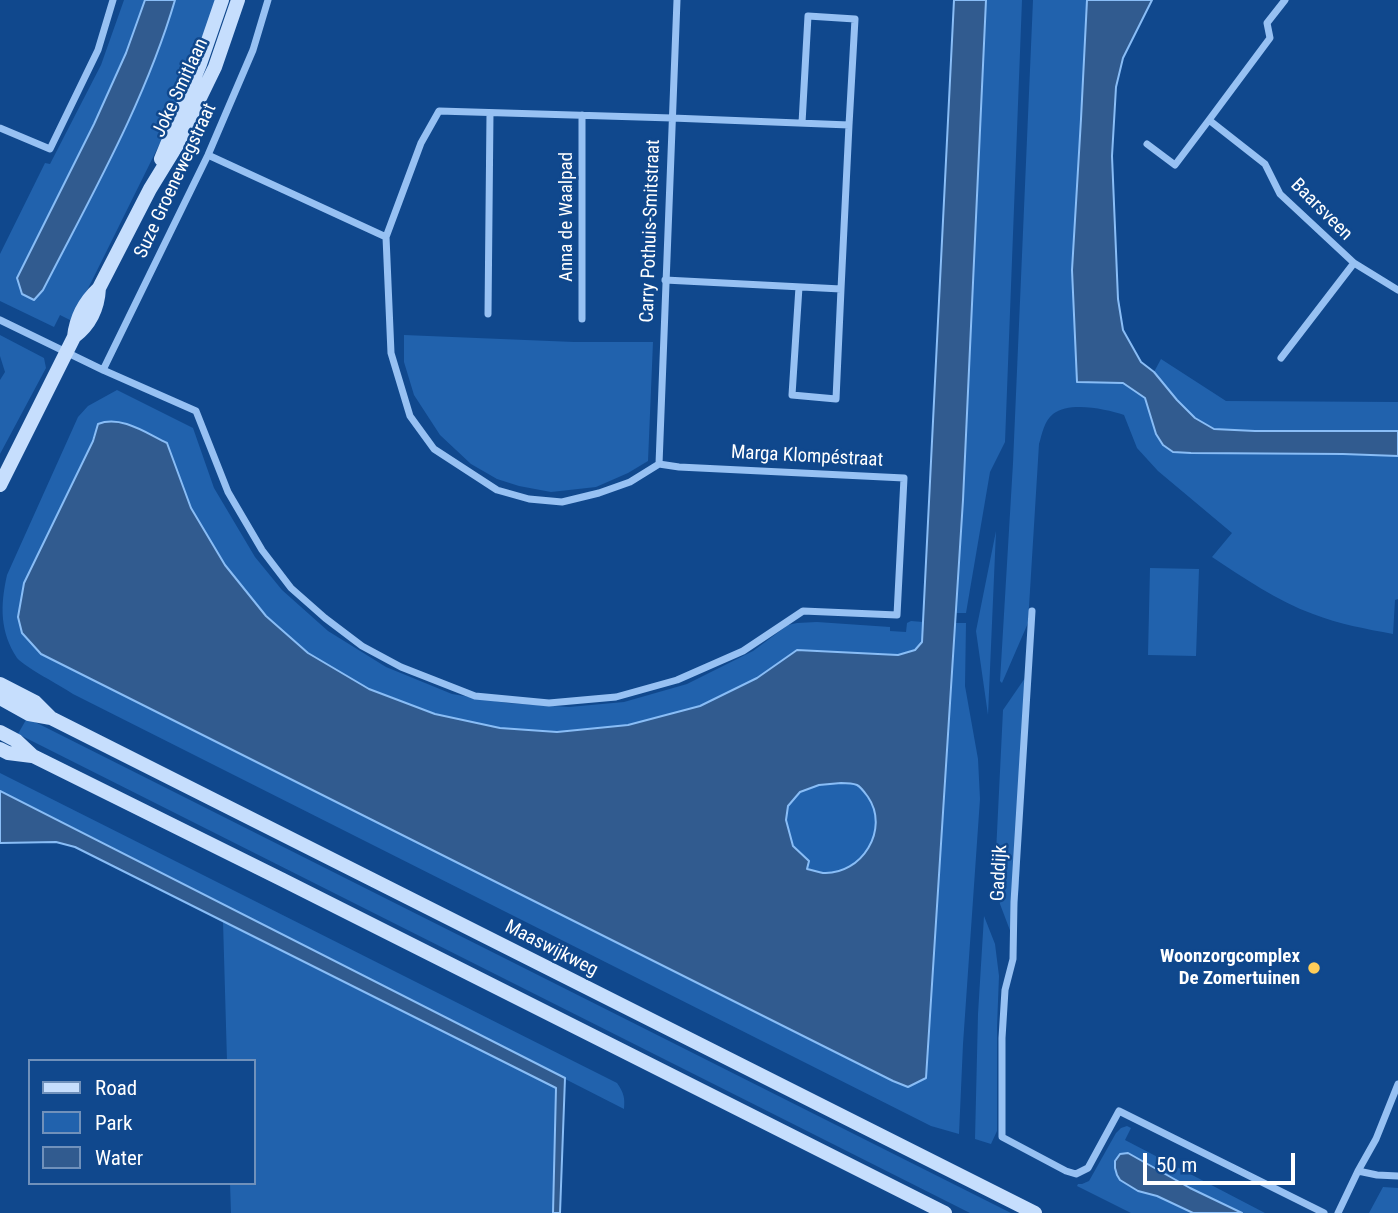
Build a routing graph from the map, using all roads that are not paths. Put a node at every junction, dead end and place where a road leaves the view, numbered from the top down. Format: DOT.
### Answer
graph roads {
  1 [pos="113,0"];
  2 [pos="222,0"];
  3 [pos="238,0"];
  4 [pos="268,0"];
  5 [pos="677,0"];
  6 [pos="1285,0"];
  7 [pos="490,113"];
  8 [pos="582,116"];
  9 [pos="672,118"];
  10 [pos="1209,120"];
  11 [pos="802,123"];
  12 [pos="849,125"];
  13 [pos="0,128"];
  14 [pos="1147,144"];
  15 [pos="208,155"];
  16 [pos="150,189"];
  17 [pos="386,237"];
  18 [pos="1354,263"];
  19 [pos="665,280"];
  20 [pos="799,287"];
  21 [pos="841,289"];
  22 [pos="1398,289"];
  23 [pos="488,314"];
  24 [pos="582,318"];
  25 [pos="0,320"];
  26 [pos="66,351"];
  27 [pos="1281,358"];
  28 [pos="103,370"];
  29 [pos="659,464"];
  30 [pos="0,485"];
  31 [pos="1032,611"];
  32 [pos="0,684"];
  33 [pos="0,698"];
  34 [pos="51,718"];
  35 [pos="0,732"];
  36 [pos="0,748"];
  37 [pos="33,756"];
  38 [pos="1398,1084"];
  39 [pos="1358,1171"];
  40 [pos="1398,1176"];
  41 [pos="945,1213"];
  42 [pos="1035,1213"];
  43 [pos="1324,1213"];
  44 [pos="1338,1213"];
  1 -- 13 [label="street"];
  2 -- 16 [label="street, Joke Smitlaan"];
  3 -- 16 [label="street, Joke Smitlaan"];
  4 -- 15 [label="street, Suze Groenewegstraat"];
  5 -- 9 [label="street, Carry Pothuis-Smitstraat"];
  6 -- 10 [label="street"];
  7 -- 8 [label="street"];
  7 -- 17 [label="street"];
  7 -- 23 [label="street"];
  8 -- 9 [label="street"];
  8 -- 24 [label="street, Anna de Waalpad"];
  9 -- 11 [label="street"];
  9 -- 19 [label="street, Carry Pothuis-Smitstraat"];
  10 -- 14 [label="street"];
  10 -- 18 [label="street, Baarsveen"];
  11 -- 12 [label="street"];
  11 -- 12 [label="street"];
  12 -- 21 [label="street"];
  15 -- 17 [label="street"];
  15 -- 28 [label="street, Suze Groenewegstraat"];
  16 -- 26 [label="street, Joke Smitlaan"];
  17 -- 29 [label="street"];
  18 -- 22 [label="street, Baarsveen"];
  18 -- 27 [label="street, Baarsveen"];
  19 -- 20 [label="street"];
  19 -- 29 [label="street, Carry Pothuis-Smitstraat"];
  20 -- 21 [label="street"];
  20 -- 21 [label="street"];
  25 -- 26 [label="street, Marga Klompéstraat"];
  26 -- 28 [label="street, Marga Klompéstraat"];
  26 -- 30 [label="street, Joke Smitlaan"];
  28 -- 29 [label="street, Marga Klompéstraat"];
  31 -- 43 [label="street, Gaddijk"];
  32 -- 34 [label="street, Maaswijkweg"];
  33 -- 34 [label="street, Maaswijkweg"];
  34 -- 42 [label="street, Maaswijkweg"];
  35 -- 37 [label="street"];
  36 -- 37 [label="street"];
  37 -- 41 [label="street"];
  38 -- 39 [label="street"];
  39 -- 40 [label="street"];
  39 -- 44 [label="street"];
}
